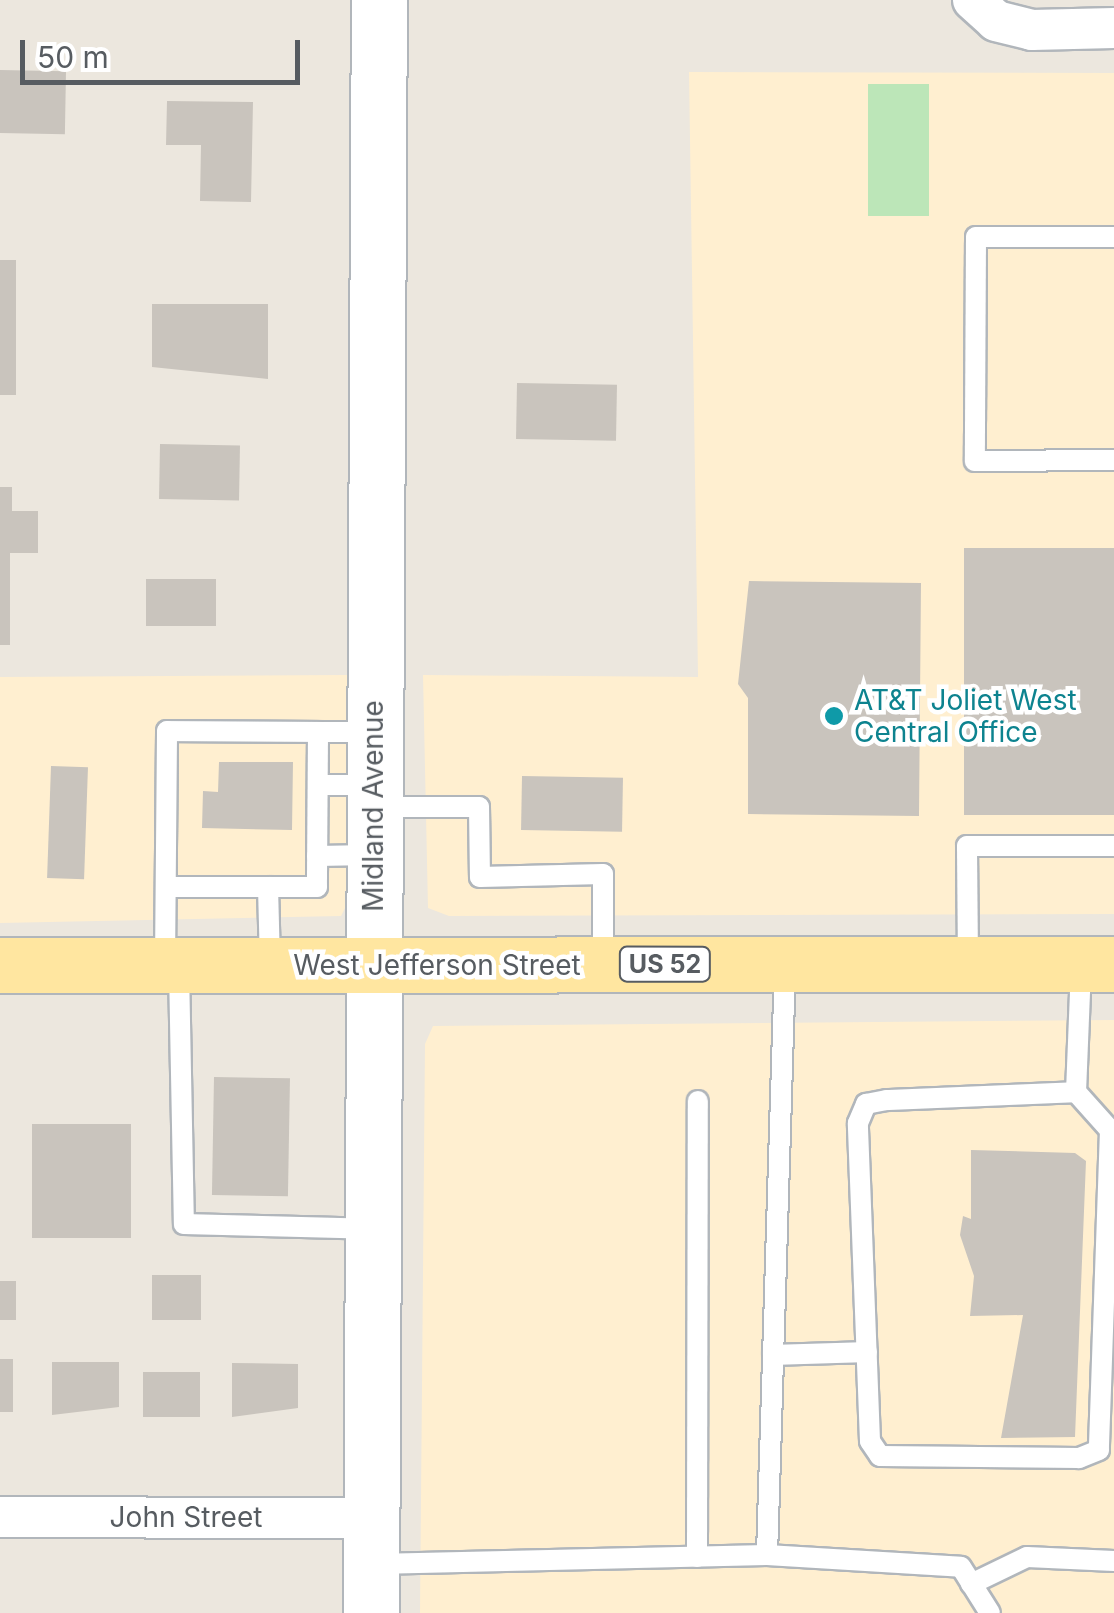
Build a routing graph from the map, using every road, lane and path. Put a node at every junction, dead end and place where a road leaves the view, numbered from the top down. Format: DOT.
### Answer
graph roads {
  1 [pos="379,0"];
  2 [pos="973,0"];
  3 [pos="1114,28"];
  4 [pos="1114,237"];
  5 [pos="1114,460"];
  6 [pos="318,732"];
  7 [pos="374,732"];
  8 [pos="318,785"];
  9 [pos="373,816"];
  10 [pos="1114,846"];
  11 [pos="318,856"];
  12 [pos="166,887"];
  13 [pos="268,887"];
  14 [pos="372,964"];
  15 [pos="604,964"];
  16 [pos="786,964"];
  17 [pos="968,964"];
  18 [pos="1098,964"];
  19 [pos="0,965"];
  20 [pos="172,965"];
  21 [pos="270,965"];
  22 [pos="1076,1092"];
  23 [pos="698,1101"];
  24 [pos="372,1229"];
  25 [pos="866,1352"];
  26 [pos="773,1356"];
  27 [pos="0,1517"];
  28 [pos="767,1555"];
  29 [pos="697,1557"];
  30 [pos="1114,1560"];
  31 [pos="372,1565"];
  32 [pos="971,1584"];
  33 [pos="990,1613"];
  1 -- 7 [label="street, Midland Avenue"];
  2 -- 3 [label="street"];
  4 -- 5 [label="lane"];
  6 -- 7 [label="lane"];
  6 -- 8 [label="lane"];
  6 -- 12 [label="lane"];
  7 -- 9 [label="street, Midland Avenue"];
  8 -- 9 [label="lane"];
  8 -- 11 [label="lane"];
  9 -- 11 [label="lane"];
  9 -- 14 [label="street, Midland Avenue"];
  9 -- 15 [label="lane"];
  10 -- 17 [label="lane"];
  11 -- 13 [label="lane"];
  12 -- 13 [label="lane"];
  12 -- 20 [label="lane"];
  13 -- 21 [label="lane"];
  14 -- 15 [label="main road, West Jefferson Street / US 52"];
  14 -- 21 [label="main road, West Jefferson Street / US 52"];
  14 -- 24 [label="street, Midland Avenue"];
  15 -- 16 [label="main road, West Jefferson Street / US 52"];
  16 -- 17 [label="main road, West Jefferson Street / US 52"];
  16 -- 26 [label="lane"];
  17 -- 18 [label="main road, West Jefferson Street / US 52"];
  18 -- 22 [label="lane"];
  19 -- 20 [label="main road, West Jefferson Street / US 52"];
  20 -- 21 [label="main road, West Jefferson Street / US 52"];
  20 -- 24 [label="lane"];
  22 -- 25 [label="lane"];
  22 -- 25 [label="lane"];
  23 -- 29 [label="lane"];
  24 -- 31 [label="street, Midland Avenue"];
  25 -- 26 [label="lane"];
  26 -- 28 [label="lane"];
  27 -- 31 [label="street, John Street"];
  28 -- 29 [label="lane"];
  28 -- 32 [label="lane"];
  29 -- 31 [label="lane"];
  30 -- 32 [label="lane"];
  32 -- 33 [label="lane"];
}
